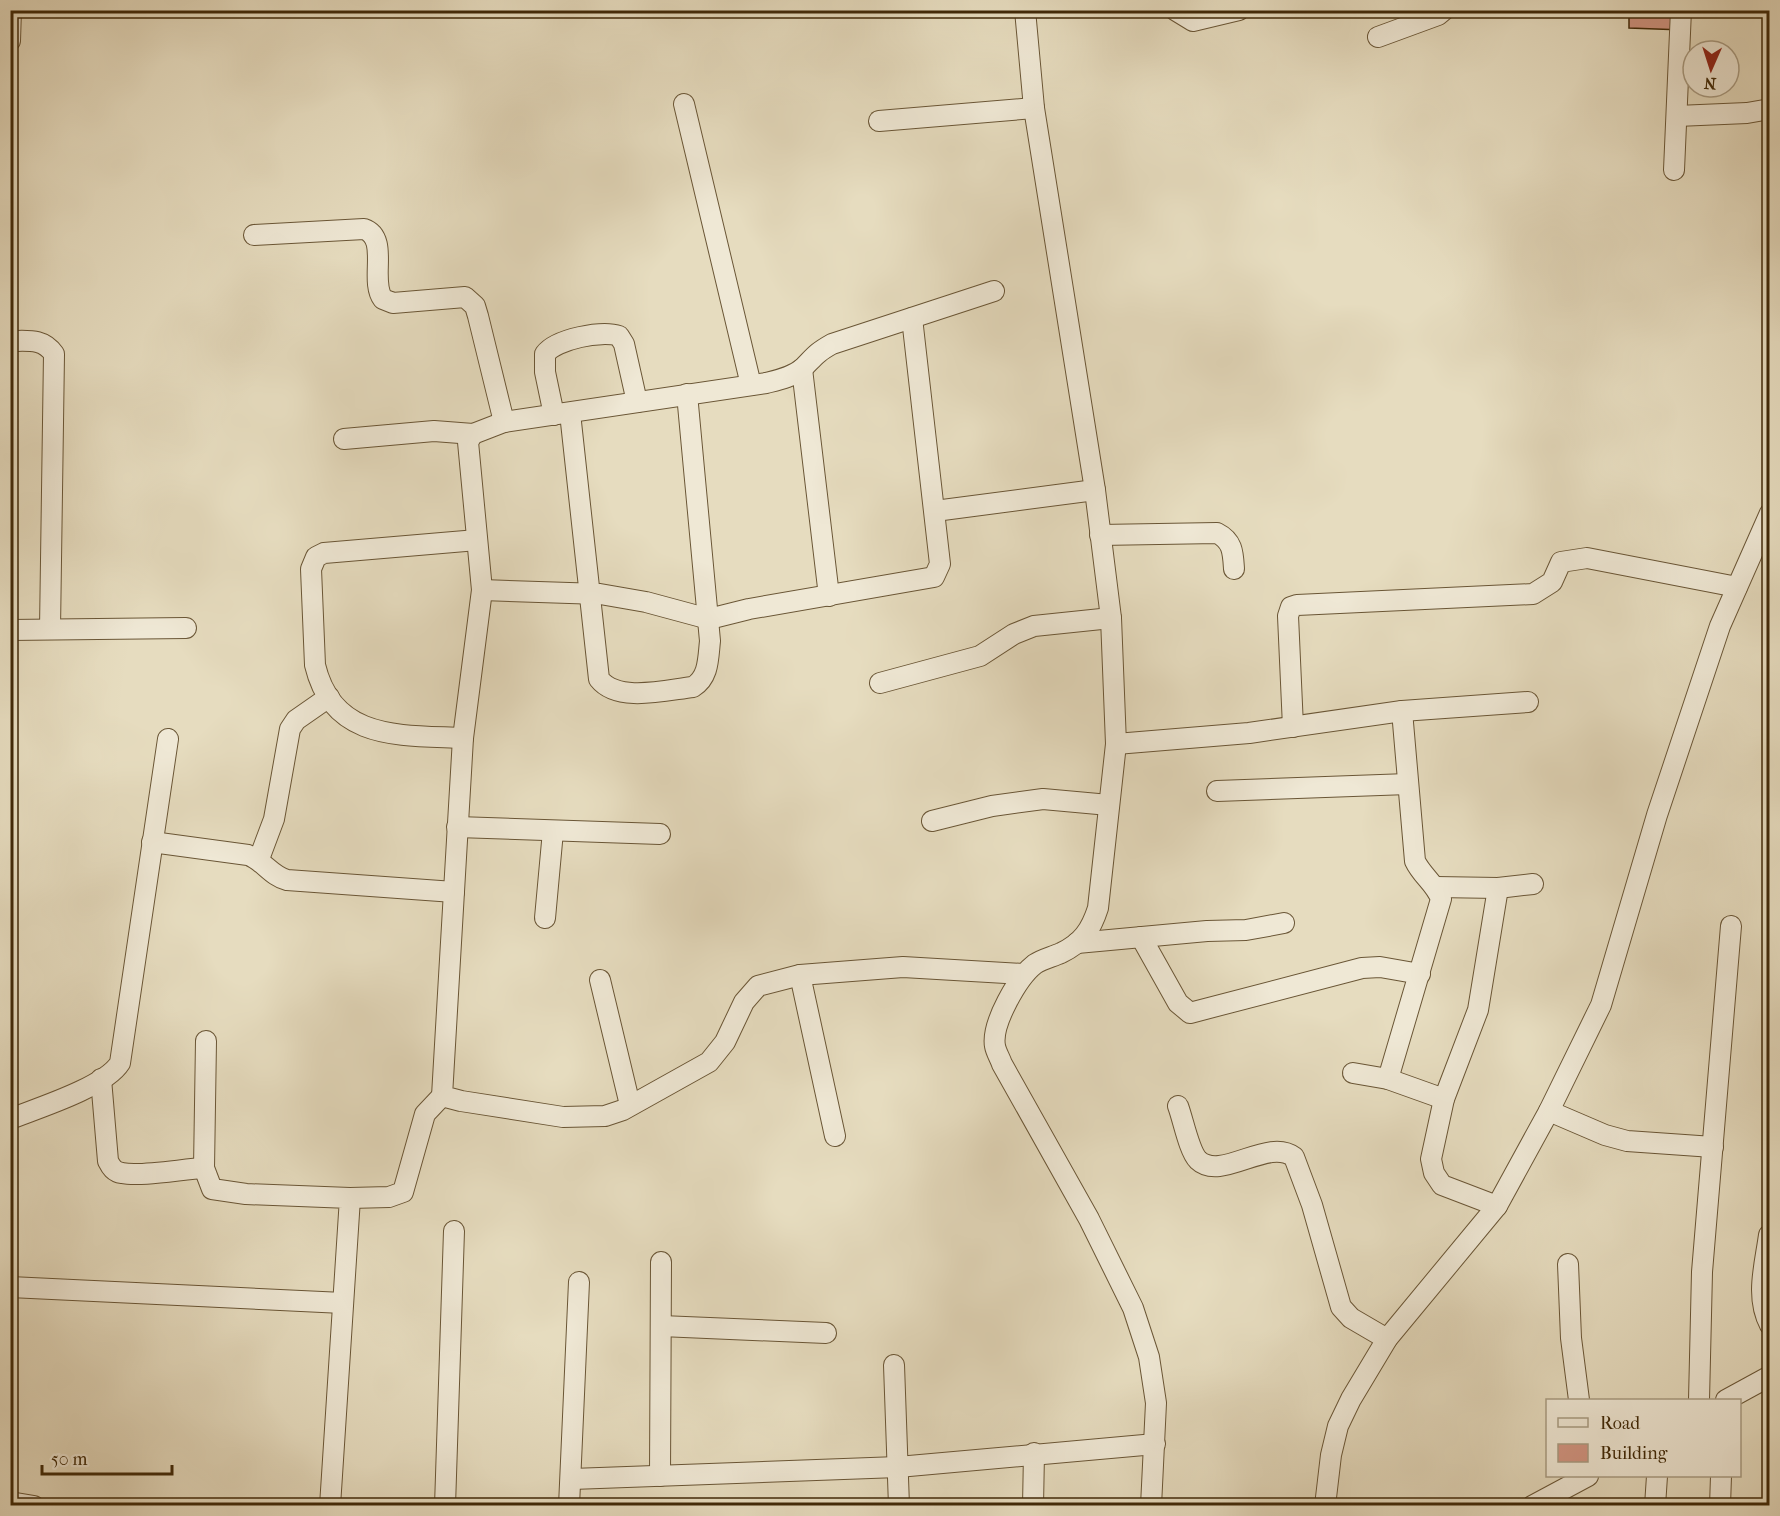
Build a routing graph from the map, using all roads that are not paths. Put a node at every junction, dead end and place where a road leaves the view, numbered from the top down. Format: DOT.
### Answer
graph roads {
  1 [pos="11,10"];
  2 [pos="1025,10"];
  3 [pos="1175,10"];
  4 [pos="1239,10"];
  5 [pos="1444,10"];
  6 [pos="1681,10"];
  7 [pos="1378,38"];
  8 [pos="10,41"];
  9 [pos="684,104"];
  10 [pos="1034,108"];
  11 [pos="1770,108"];
  12 [pos="1677,116"];
  13 [pos="879,121"];
  14 [pos="1674,170"];
  15 [pos="254,235"];
  16 [pos="994,291"];
  17 [pos="912,318"];
  18 [pos="10,341"];
  19 [pos="802,369"];
  20 [pos="751,385"];
  21 [pos="687,394"];
  22 [pos="638,402"];
  23 [pos="562,414"];
  24 [pos="504,422"];
  25 [pos="473,434"];
  26 [pos="344,439"];
  27 [pos="1095,490"];
  28 [pos="935,511"];
  29 [pos="1770,513"];
  30 [pos="1100,535"];
  31 [pos="1765,535"];
  32 [pos="477,540"];
  33 [pos="1234,569"];
  34 [pos="1737,587"];
  35 [pos="482,590"];
  36 [pos="589,593"];
  37 [pos="829,596"];
  38 [pos="1111,618"];
  39 [pos="708,620"];
  40 [pos="186,628"];
  41 [pos="50,629"];
  42 [pos="10,630"];
  43 [pos="879,683"];
  44 [pos="329,697"];
  45 [pos="1528,702"];
  46 [pos="1402,711"];
  47 [pos="1293,727"];
  48 [pos="463,738"];
  49 [pos="168,739"];
  50 [pos="1116,744"];
  51 [pos="1408,784"];
  52 [pos="1217,790"];
  53 [pos="1109,805"];
  54 [pos="932,820"];
  55 [pos="457,827"];
  56 [pos="553,831"];
  57 [pos="660,834"];
  58 [pos="152,842"];
  59 [pos="259,859"];
  60 [pos="1533,884"];
  61 [pos="1436,887"];
  62 [pos="1498,888"];
  63 [pos="454,891"];
  64 [pos="545,918"];
  65 [pos="1284,923"];
  66 [pos="1731,926"];
  67 [pos="1141,937"];
  68 [pos="1077,943"];
  69 [pos="1023,974"];
  70 [pos="1420,974"];
  71 [pos="800,975"];
  72 [pos="600,980"];
  73 [pos="206,1041"];
  74 [pos="1353,1073"];
  75 [pos="1388,1078"];
  76 [pos="101,1079"];
  77 [pos="442,1095"];
  78 [pos="1444,1099"];
  79 [pos="630,1105"];
  80 [pos="1178,1106"];
  81 [pos="1549,1111"];
  82 [pos="10,1119"];
  83 [pos="835,1136"];
  84 [pos="1713,1147"];
  85 [pos="204,1168"];
  86 [pos="350,1198"];
  87 [pos="1497,1206"];
  88 [pos="454,1231"];
  89 [pos="1769,1234"];
  90 [pos="661,1262"];
  91 [pos="1568,1264"];
  92 [pos="579,1282"];
  93 [pos="10,1287"];
  94 [pos="343,1303"];
  95 [pos="1770,1325"];
  96 [pos="661,1326"];
  97 [pos="826,1333"];
  98 [pos="1387,1339"];
  99 [pos="894,1365"];
  100 [pos="1770,1376"];
  101 [pos="1579,1399"];
  102 [pos="1699,1399"];
  103 [pos="1730,1399"];
  104 [pos="1155,1444"];
  105 [pos="1034,1453"];
  106 [pos="898,1467"];
  107 [pos="660,1476"];
  108 [pos="1586,1477"];
  109 [pos="1657,1477"];
  110 [pos="1721,1477"];
  111 [pos="572,1479"];
  112 [pos="10,1502"];
  113 [pos="34,1506"];
  114 [pos="330,1506"];
  115 [pos="445,1506"];
  116 [pos="569,1506"];
  117 [pos="899,1506"];
  118 [pos="1034,1506"];
  119 [pos="1151,1506"];
  120 [pos="1325,1506"];
  121 [pos="1532,1506"];
  122 [pos="1655,1506"];
  123 [pos="1720,1506"];
  1 -- 8 [label="street"];
  2 -- 10 [label="street"];
  3 -- 4 [label="street"];
  5 -- 7 [label="street"];
  6 -- 12 [label="street"];
  9 -- 20 [label="street"];
  10 -- 13 [label="street"];
  10 -- 27 [label="street"];
  11 -- 12 [label="street"];
  12 -- 14 [label="street"];
  15 -- 24 [label="street"];
  16 -- 17 [label="street"];
  17 -- 19 [label="street"];
  17 -- 28 [label="street"];
  18 -- 41 [label="street"];
  19 -- 20 [label="street"];
  19 -- 37 [label="street"];
  20 -- 21 [label="street"];
  21 -- 22 [label="street"];
  21 -- 39 [label="street"];
  22 -- 23 [label="street"];
  22 -- 23 [label="street"];
  23 -- 24 [label="street"];
  23 -- 36 [label="street"];
  24 -- 25 [label="street"];
  25 -- 26 [label="street"];
  25 -- 32 [label="street"];
  27 -- 28 [label="street"];
  27 -- 30 [label="street"];
  28 -- 37 [label="street"];
  29 -- 31 [label="street"];
  30 -- 33 [label="street"];
  30 -- 38 [label="street"];
  31 -- 34 [label="street"];
  32 -- 35 [label="street"];
  32 -- 44 [label="street"];
  34 -- 47 [label="street"];
  34 -- 81 [label="street"];
  35 -- 36 [label="street"];
  35 -- 48 [label="street"];
  36 -- 39 [label="street"];
  36 -- 39 [label="street"];
  37 -- 39 [label="street"];
  38 -- 43 [label="street"];
  38 -- 50 [label="street"];
  40 -- 41 [label="street"];
  41 -- 42 [label="street"];
  44 -- 48 [label="street"];
  44 -- 59 [label="street"];
  45 -- 46 [label="street"];
  46 -- 47 [label="street"];
  46 -- 51 [label="street"];
  47 -- 50 [label="street"];
  48 -- 55 [label="street"];
  49 -- 58 [label="street"];
  50 -- 53 [label="street"];
  51 -- 52 [label="street"];
  51 -- 61 [label="street"];
  53 -- 54 [label="street"];
  53 -- 68 [label="street"];
  55 -- 56 [label="street"];
  55 -- 63 [label="street"];
  56 -- 57 [label="street"];
  56 -- 64 [label="street"];
  58 -- 59 [label="street"];
  58 -- 76 [label="street"];
  59 -- 63 [label="street"];
  60 -- 62 [label="street"];
  61 -- 62 [label="street"];
  61 -- 70 [label="street"];
  62 -- 78 [label="street"];
  63 -- 77 [label="street"];
  65 -- 67 [label="street"];
  66 -- 84 [label="street"];
  67 -- 68 [label="street"];
  67 -- 70 [label="street"];
  68 -- 69 [label="street"];
  69 -- 71 [label="street"];
  69 -- 104 [label="street"];
  70 -- 75 [label="street"];
  71 -- 79 [label="street"];
  71 -- 83 [label="street"];
  72 -- 79 [label="street"];
  73 -- 85 [label="street"];
  74 -- 75 [label="street"];
  75 -- 78 [label="street"];
  76 -- 82 [label="street"];
  76 -- 85 [label="street"];
  77 -- 79 [label="street"];
  77 -- 86 [label="street"];
  78 -- 87 [label="street"];
  80 -- 98 [label="street"];
  81 -- 84 [label="street"];
  81 -- 87 [label="street"];
  84 -- 102 [label="street"];
  85 -- 86 [label="street"];
  86 -- 94 [label="street"];
  87 -- 98 [label="street"];
  88 -- 115 [label="street"];
  89 -- 95 [label="street"];
  90 -- 96 [label="street"];
  91 -- 101 [label="street"];
  92 -- 111 [label="street"];
  93 -- 94 [label="street"];
  94 -- 114 [label="street"];
  96 -- 97 [label="street"];
  96 -- 107 [label="street"];
  98 -- 120 [label="street"];
  99 -- 106 [label="street"];
  100 -- 103 [label="street"];
  104 -- 105 [label="street"];
  104 -- 119 [label="street"];
  105 -- 106 [label="street"];
  105 -- 118 [label="street"];
  106 -- 107 [label="street"];
  106 -- 117 [label="street"];
  107 -- 111 [label="street"];
  108 -- 121 [label="street"];
  109 -- 122 [label="street"];
  110 -- 123 [label="street"];
  111 -- 116 [label="street"];
  112 -- 113 [label="street"];
}
